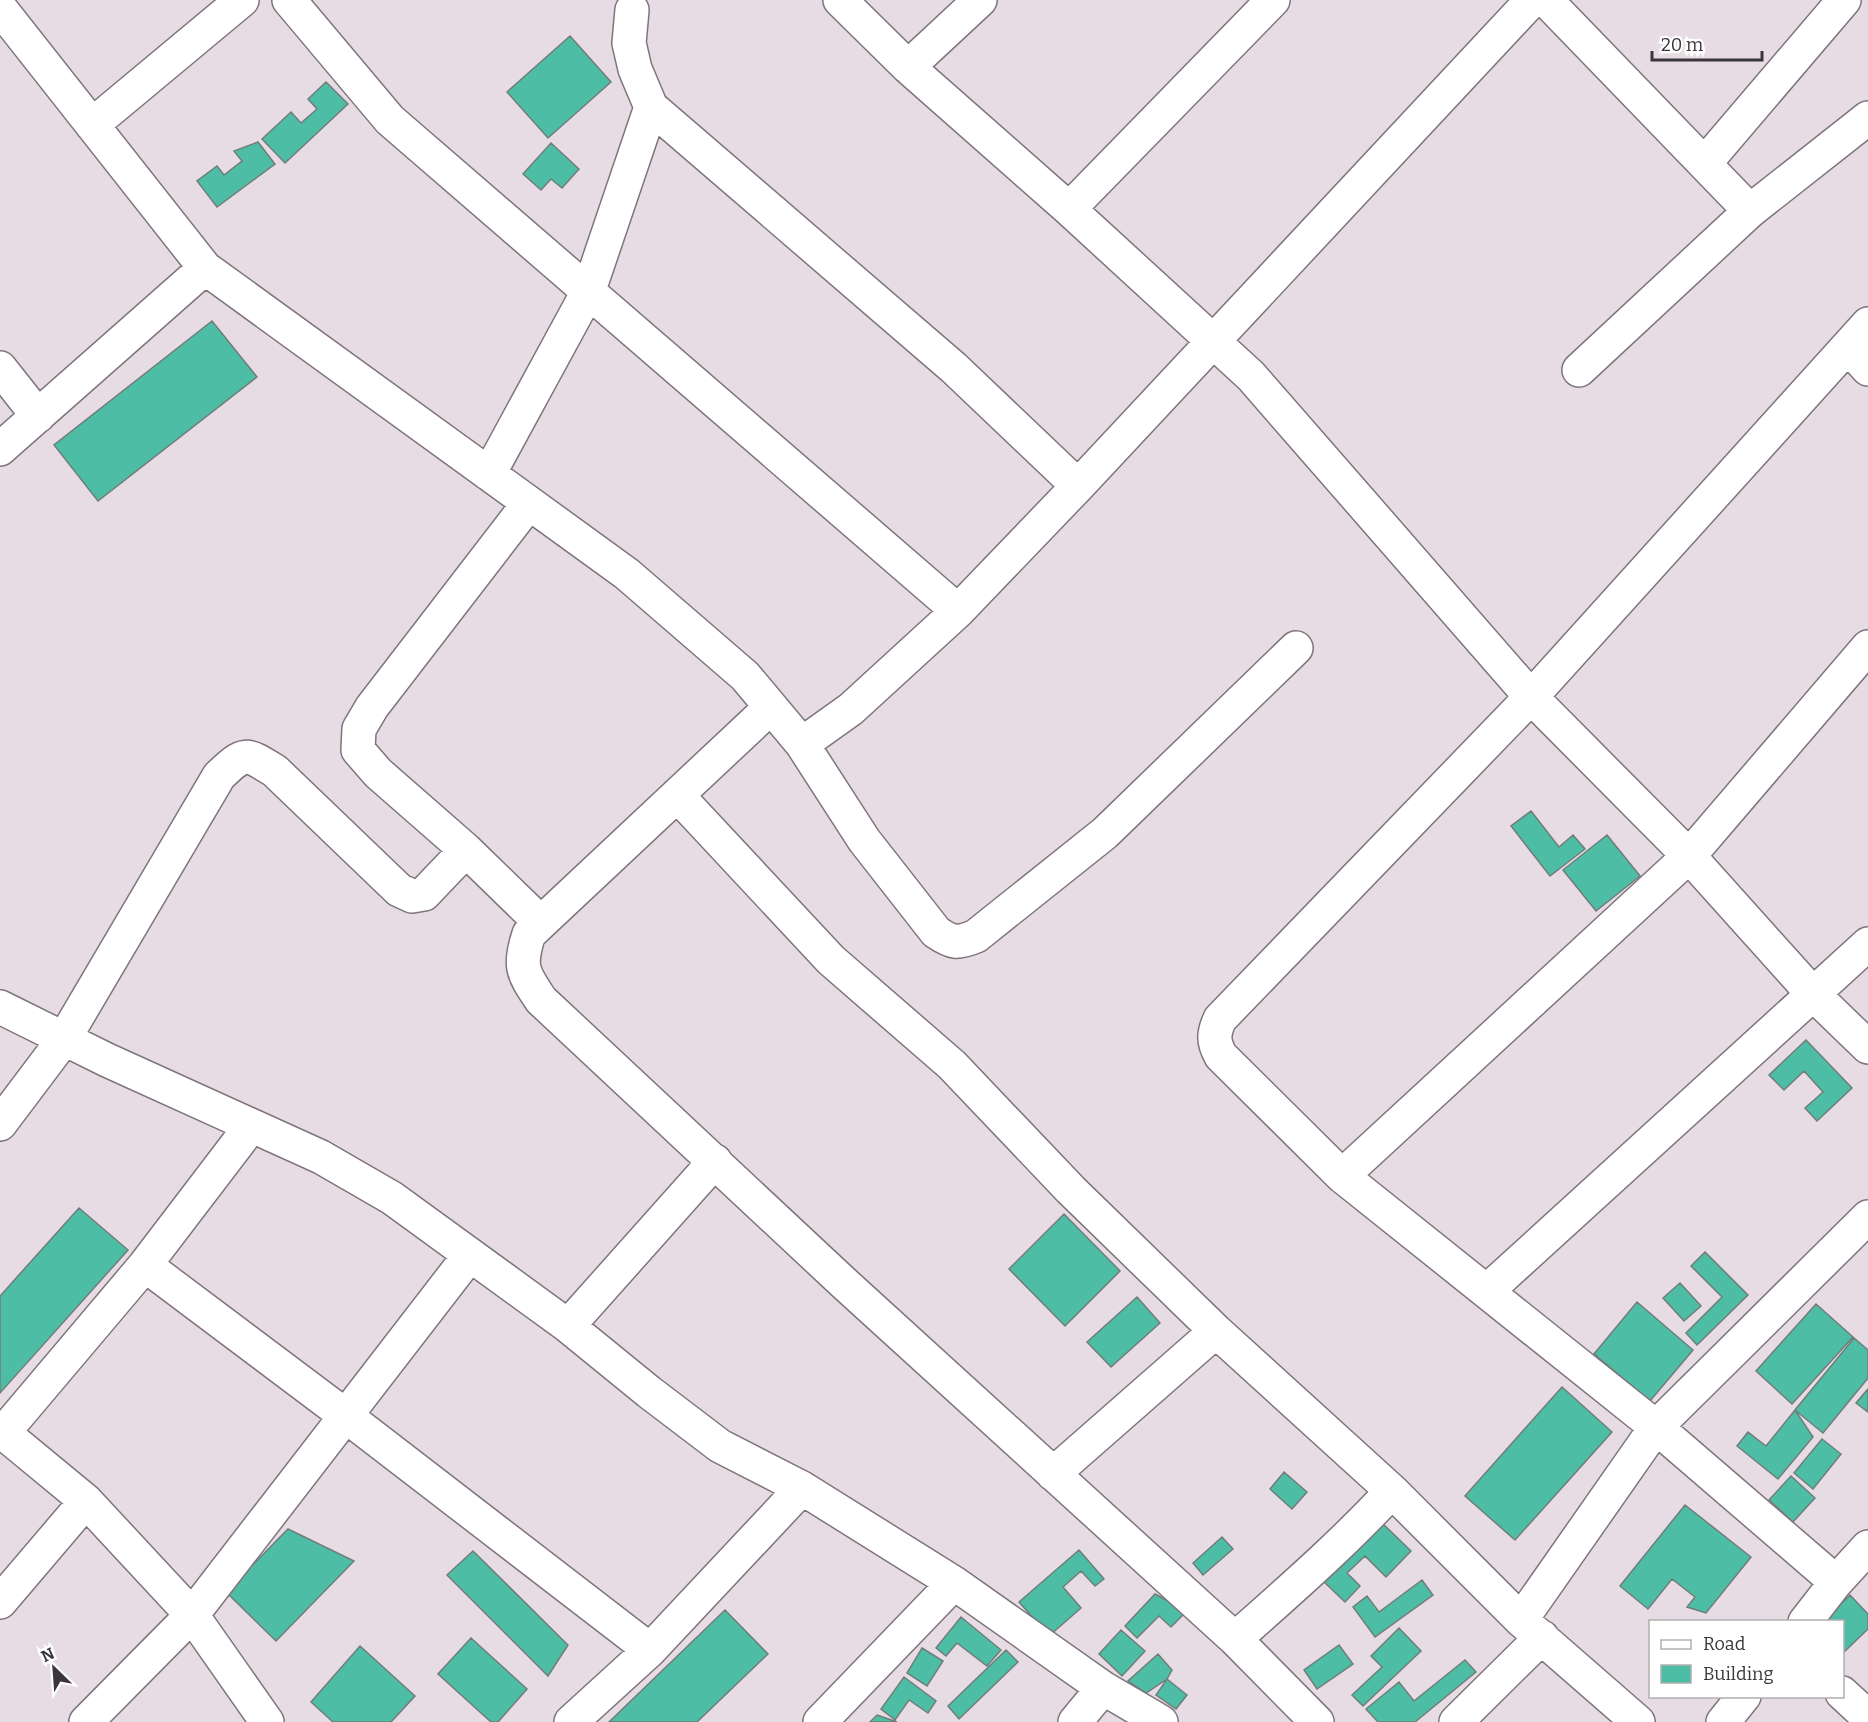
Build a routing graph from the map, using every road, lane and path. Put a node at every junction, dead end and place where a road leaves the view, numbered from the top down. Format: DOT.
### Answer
graph roads {
  1 [pos="242,0"];
  2 [pos="290,0"];
  3 [pos="840,0"];
  4 [pos="980,0"];
  5 [pos="1273,0"];
  6 [pos="1532,0"];
  7 [pos="1546,0"];
  8 [pos="1844,0"];
  9 [pos="632,4"];
  10 [pos="0,8"];
  11 [pos="908,67"];
  12 [pos="651,107"];
  13 [pos="1868,118"];
  14 [pos="92,125"];
  15 [pos="1705,163"];
  16 [pos="1069,209"];
  17 [pos="1750,211"];
  18 [pos="205,268"];
  19 [pos="589,290"];
  20 [pos="1214,339"];
  21 [pos="1861,347"];
  22 [pos="0,368"];
  23 [pos="1580,370"];
  24 [pos="38,416"];
  25 [pos="0,449"];
  26 [pos="489,474"];
  27 [pos="1078,486"];
  28 [pos="529,503"];
  29 [pos="958,611"];
  30 [pos="1868,647"];
  31 [pos="1296,648"];
  32 [pos="1531,698"];
  33 [pos="771,707"];
  34 [pos="802,744"];
  35 [pos="676,795"];
  36 [pos="466,850"];
  37 [pos="1689,856"];
  38 [pos="540,922"];
  39 [pos="1868,944"];
  40 [pos="1812,993"];
  41 [pos="0,1007"];
  42 [pos="64,1039"];
  43 [pos="1868,1047"];
  44 [pos="0,1124"];
  45 [pos="251,1126"];
  46 [pos="715,1161"];
  47 [pos="1342,1176"];
  48 [pos="1868,1217"];
  49 [pos="469,1256"];
  50 [pos="145,1265"];
  51 [pos="1487,1291"];
  52 [pos="568,1326"];
  53 [pos="1216,1331"];
  54 [pos="346,1416"];
  55 [pos="1656,1427"];
  56 [pos="2,1432"];
  57 [pos="1053,1474"];
  58 [pos="802,1488"];
  59 [pos="1392,1491"];
  60 [pos="86,1501"];
  61 [pos="1868,1547"];
  62 [pos="1836,1582"];
  63 [pos="954,1583"];
  64 [pos="0,1602"];
  65 [pos="192,1615"];
  66 [pos="1806,1620"];
  67 [pos="1532,1629"];
  68 [pos="1235,1639"];
  69 [pos="650,1650"];
  70 [pos="1103,1688"];
  71 [pos="1844,1695"];
  72 [pos="1742,1698"];
  73 [pos="1868,1717"];
  74 [pos="86,1722"];
  75 [pos="267,1722"];
  76 [pos="571,1722"];
  77 [pos="820,1722"];
  78 [pos="1075,1722"];
  79 [pos="1161,1722"];
  80 [pos="1317,1722"];
  81 [pos="1456,1722"];
  82 [pos="1638,1722"];
  83 [pos="1723,1722"];
  1 -- 14 [label="street"];
  2 -- 19 [label="street"];
  3 -- 11 [label="street"];
  4 -- 11 [label="street"];
  5 -- 16 [label="street"];
  6 -- 20 [label="street"];
  7 -- 15 [label="street"];
  8 -- 15 [label="street"];
  9 -- 12 [label="street"];
  10 -- 14 [label="street"];
  11 -- 16 [label="street"];
  12 -- 19 [label="street"];
  12 -- 27 [label="street"];
  13 -- 17 [label="street"];
  14 -- 18 [label="street"];
  15 -- 17 [label="street"];
  16 -- 20 [label="street"];
  17 -- 23 [label="street"];
  18 -- 24 [label="street"];
  18 -- 26 [label="street"];
  19 -- 26 [label="street"];
  19 -- 29 [label="street"];
  20 -- 27 [label="street"];
  20 -- 32 [label="street"];
  21 -- 32 [label="street"];
  22 -- 24 [label="street"];
  24 -- 25 [label="street"];
  26 -- 28 [label="street"];
  27 -- 29 [label="street"];
  28 -- 33 [label="street"];
  28 -- 36 [label="street"];
  29 -- 34 [label="street"];
  30 -- 37 [label="street"];
  31 -- 34 [label="street"];
  32 -- 37 [label="street"];
  32 -- 47 [label="street"];
  33 -- 34 [label="street"];
  33 -- 35 [label="street"];
  35 -- 38 [label="street"];
  35 -- 53 [label="street"];
  36 -- 38 [label="street"];
  36 -- 42 [label="street"];
  37 -- 40 [label="street"];
  37 -- 47 [label="street"];
  38 -- 46 [label="street"];
  39 -- 40 [label="street"];
  40 -- 43 [label="street"];
  40 -- 51 [label="street"];
  41 -- 42 [label="street"];
  42 -- 44 [label="street"];
  42 -- 45 [label="street"];
  45 -- 49 [label="street"];
  45 -- 50 [label="street"];
  46 -- 52 [label="street"];
  46 -- 57 [label="street"];
  47 -- 51 [label="street"];
  48 -- 55 [label="street"];
  49 -- 52 [label="street"];
  49 -- 54 [label="street"];
  50 -- 54 [label="street"];
  50 -- 56 [label="street"];
  51 -- 55 [label="street"];
  52 -- 58 [label="street"];
  53 -- 57 [label="street"];
  53 -- 59 [label="street"];
  54 -- 65 [label="street"];
  54 -- 69 [label="street"];
  55 -- 62 [label="street"];
  55 -- 67 [label="street"];
  56 -- 60 [label="street"];
  57 -- 68 [label="street"];
  58 -- 63 [label="street"];
  58 -- 69 [label="street"];
  59 -- 67 [label="street"];
  59 -- 68 [label="street"];
  60 -- 64 [label="street"];
  60 -- 65 [label="street"];
  61 -- 62 [label="street"];
  62 -- 66 [label="street"];
  63 -- 70 [label="street"];
  63 -- 77 [label="street"];
  65 -- 74 [label="street"];
  65 -- 75 [label="street"];
  67 -- 81 [label="street"];
  67 -- 82 [label="street"];
  68 -- 80 [label="street"];
  69 -- 76 [label="street"];
  70 -- 78 [label="street"];
  70 -- 79 [label="street"];
  71 -- 73 [label="street"];
  72 -- 83 [label="street"];
}
